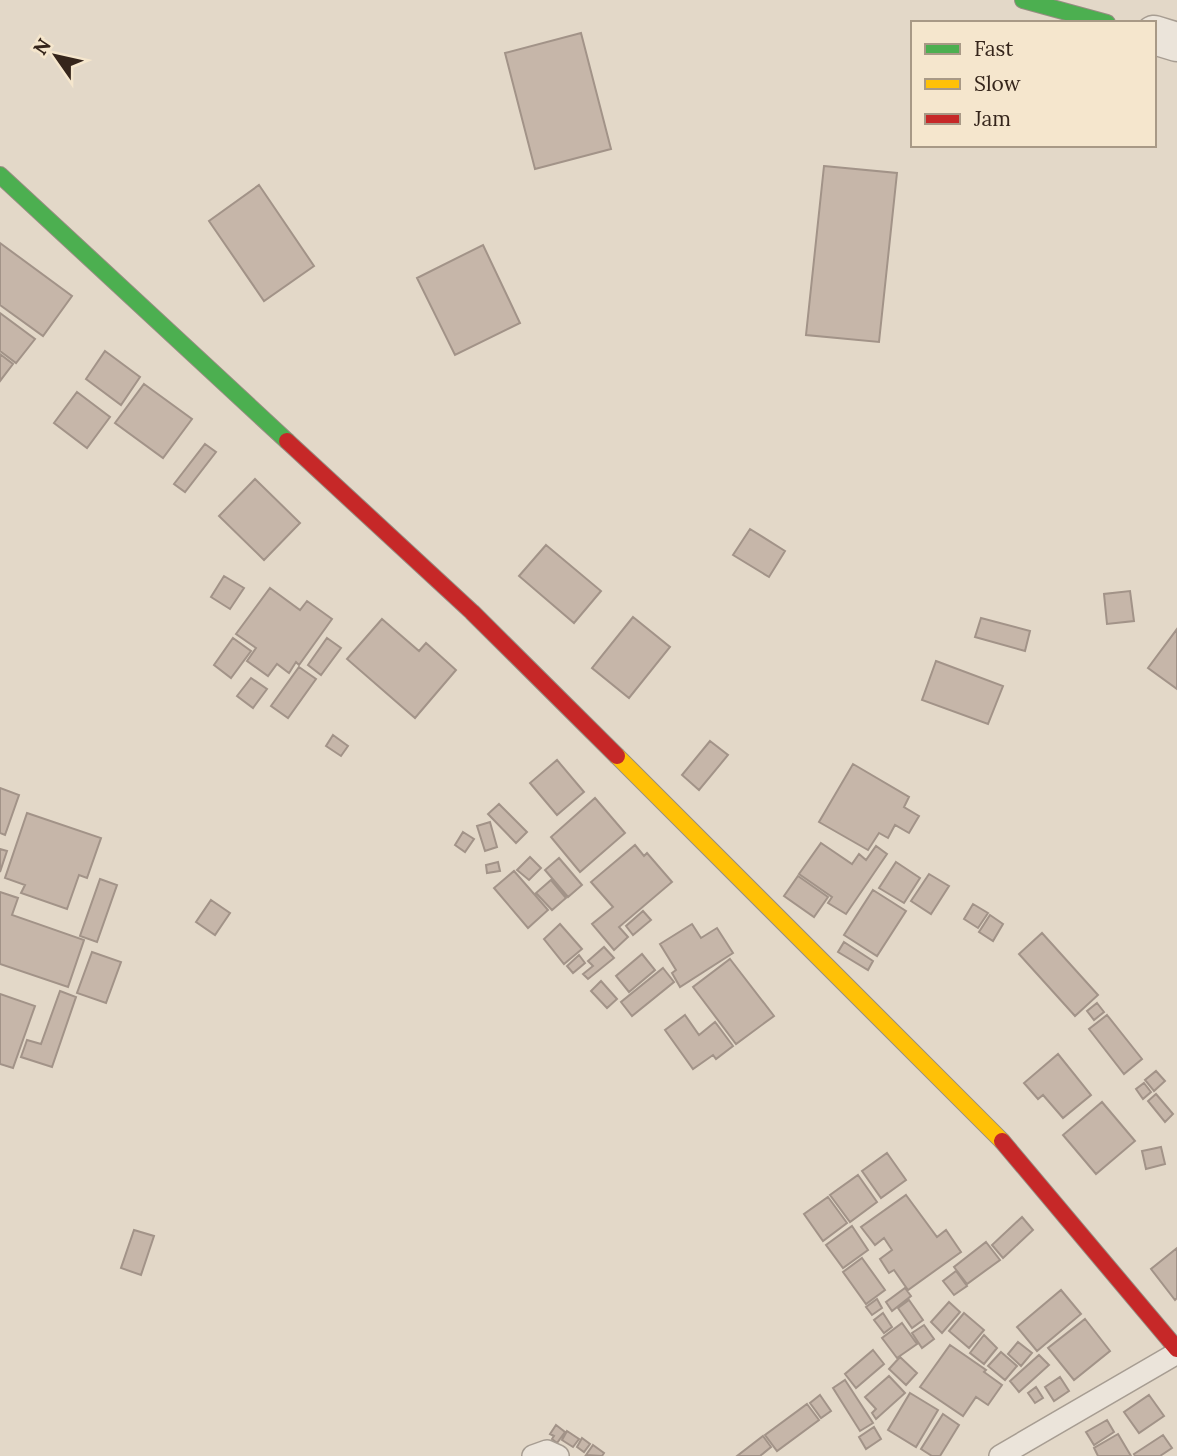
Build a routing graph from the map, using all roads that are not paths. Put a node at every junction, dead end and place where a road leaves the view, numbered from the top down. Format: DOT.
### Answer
graph roads {
  1 [pos="1023,0"];
  2 [pos="1100,21"];
  3 [pos="1156,37"];
  4 [pos="1177,42"];
  5 [pos="0,175"];
  6 [pos="1177,1351"];
  7 [pos="533,1456"];
  8 [pos="558,1456"];
  9 [pos="1000,1456"];
  1 -- 2 [label="street"];
  3 -- 4 [label="street"];
  5 -- 6 [label="street"];
  6 -- 9 [label="lane"];
  7 -- 8 [label="lane"];
}
